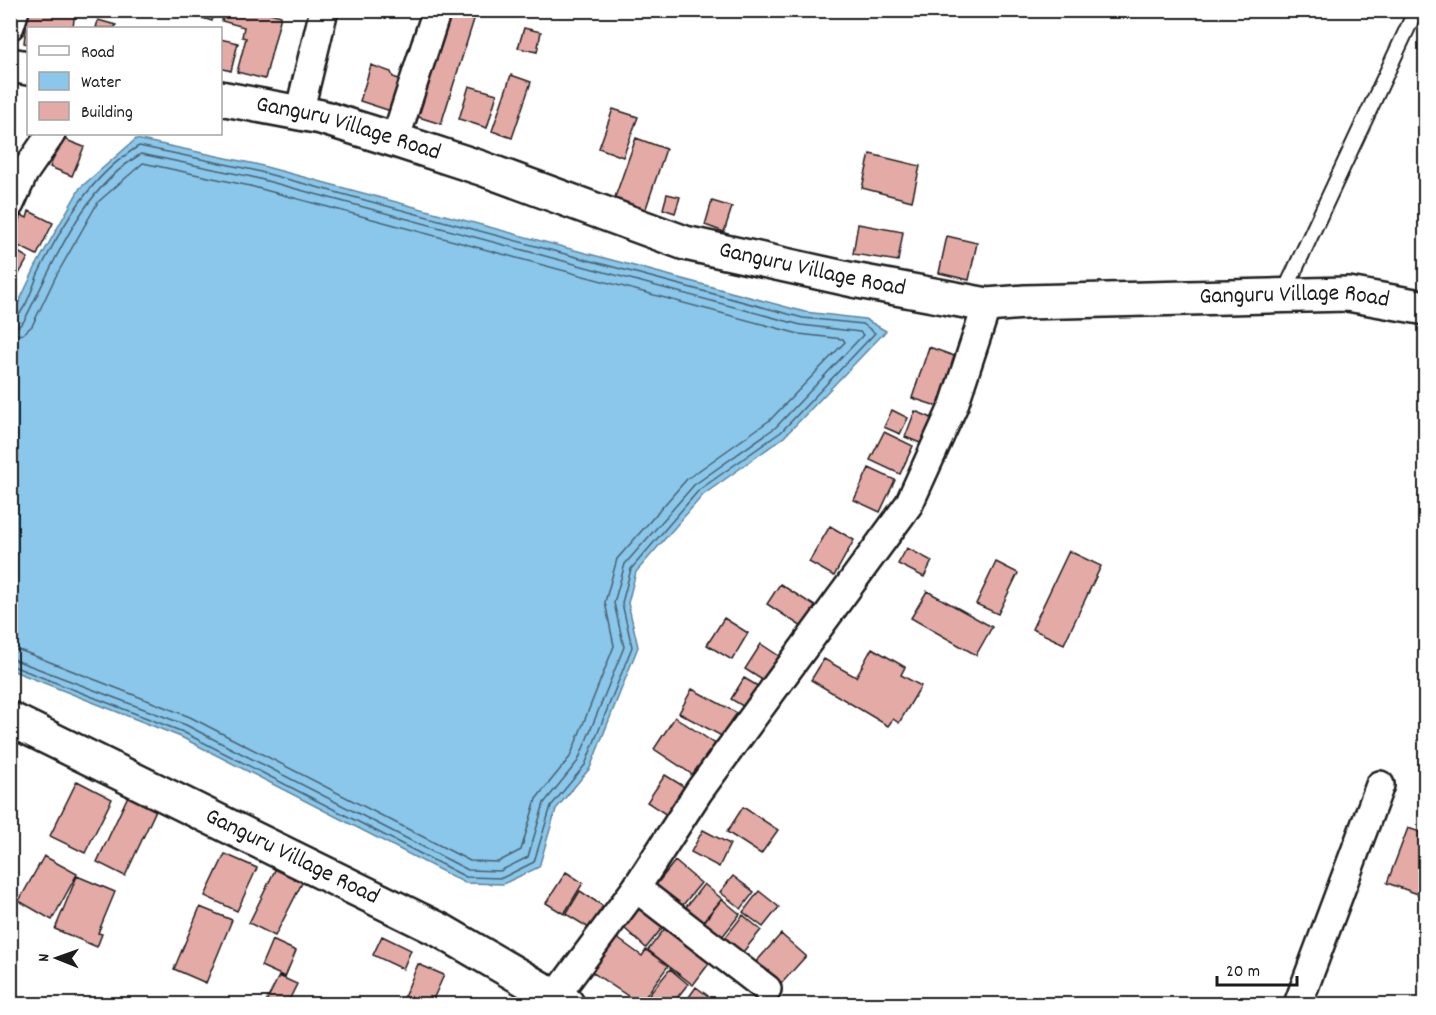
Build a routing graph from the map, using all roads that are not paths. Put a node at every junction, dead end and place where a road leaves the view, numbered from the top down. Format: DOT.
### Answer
graph roads {
  1 [pos="15,10"];
  2 [pos="324,10"];
  3 [pos="437,10"];
  4 [pos="1416,10"];
  5 [pos="10,26"];
  6 [pos="10,65"];
  7 [pos="27,68"];
  8 [pos="222,98"];
  9 [pos="299,113"];
  10 [pos="50,135"];
  11 [pos="395,140"];
  12 [pos="10,204"];
  13 [pos="1283,295"];
  14 [pos="987,305"];
  15 [pos="1425,308"];
  16 [pos="10,719"];
  17 [pos="1380,785"];
  18 [pos="636,888"];
  19 [pos="767,989"];
  20 [pos="561,1001"];
  21 [pos="1298,1005"];
  1 -- 5 [label="street"];
  2 -- 9 [label="street"];
  3 -- 11 [label="street"];
  4 -- 13 [label="lane"];
  6 -- 7 [label="street"];
  8 -- 9 [label="street, Ganguru Village Road"];
  9 -- 11 [label="street, Ganguru Village Road"];
  10 -- 12 [label="street"];
  11 -- 14 [label="street, Ganguru Village Road"];
  13 -- 14 [label="street, Ganguru Village Road"];
  13 -- 15 [label="street, Ganguru Village Road"];
  14 -- 18 [label="street"];
  16 -- 20 [label="street, Ganguru Village Road"];
  17 -- 21 [label="street"];
  18 -- 19 [label="street"];
  18 -- 20 [label="street"];
}
